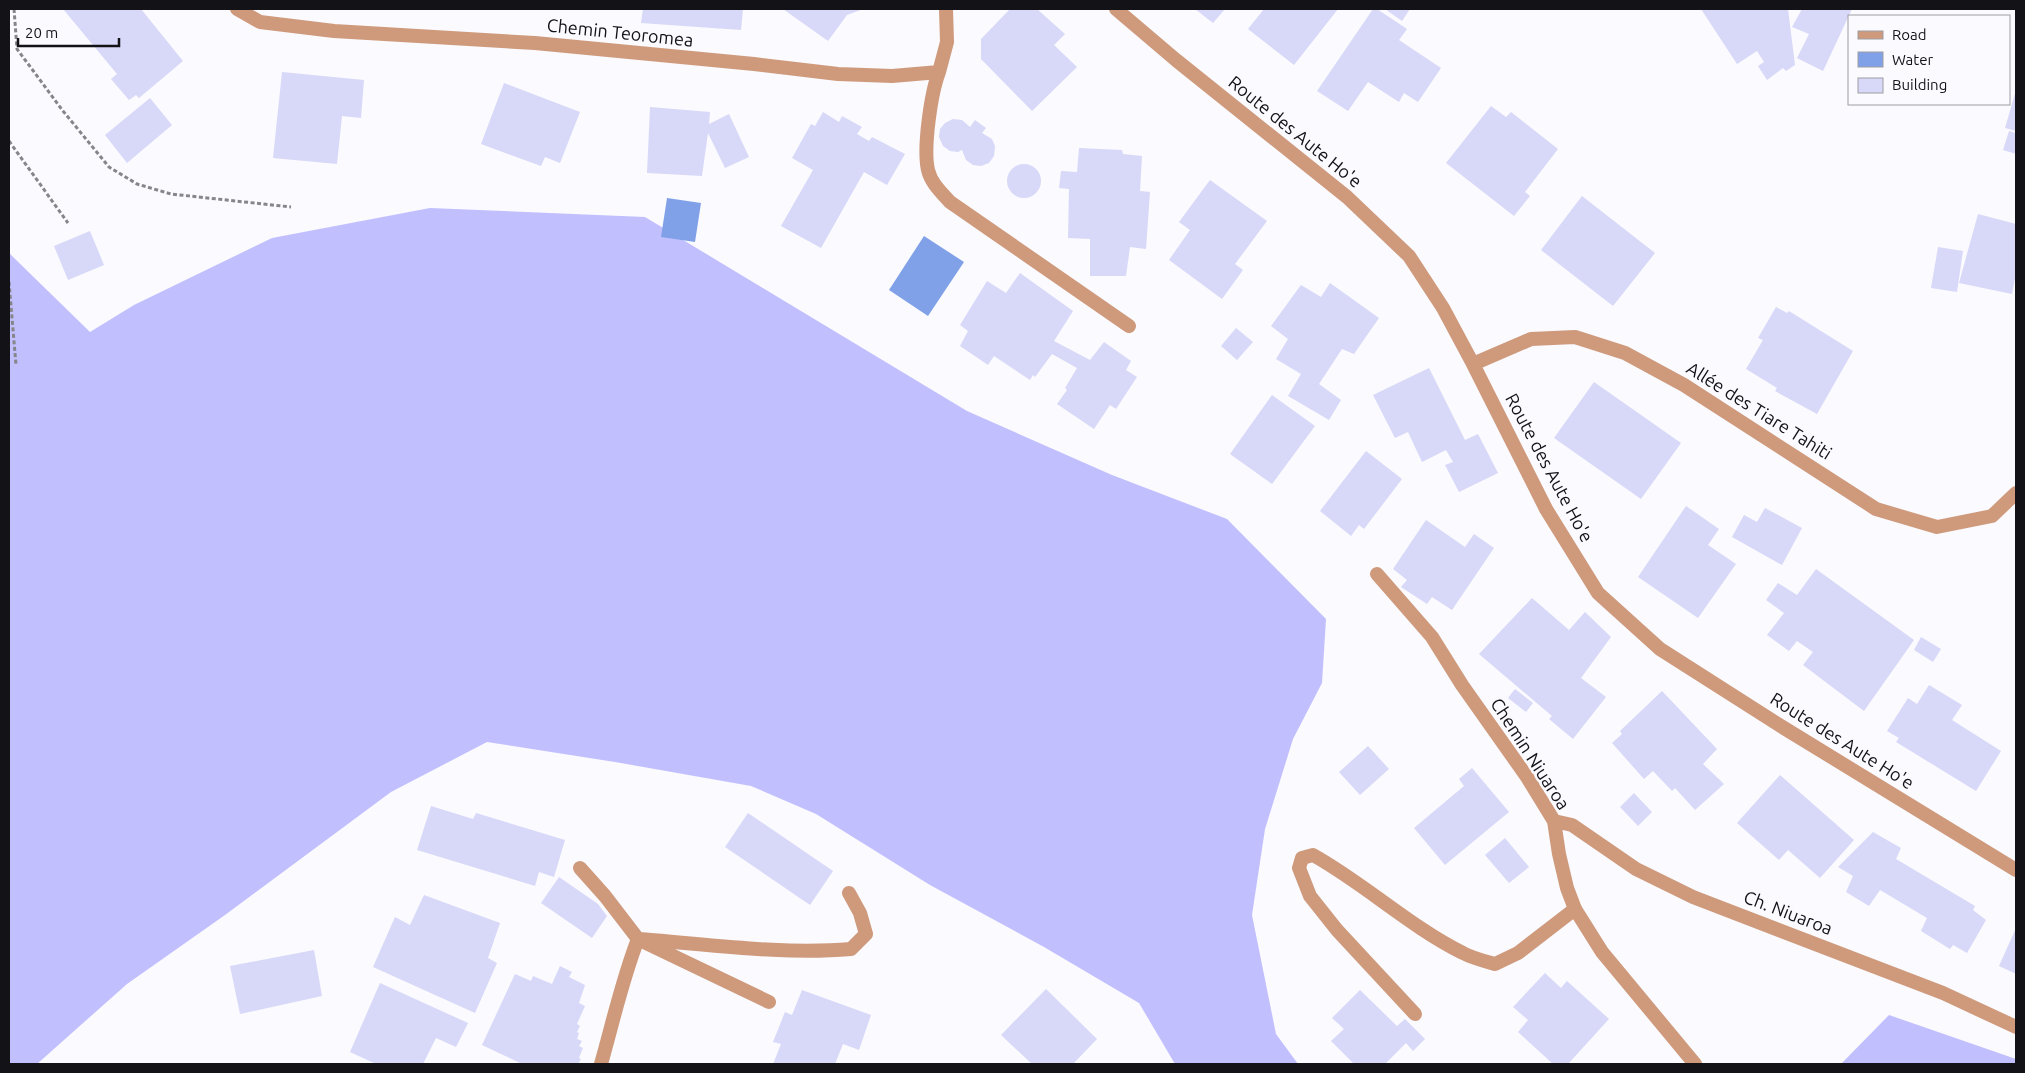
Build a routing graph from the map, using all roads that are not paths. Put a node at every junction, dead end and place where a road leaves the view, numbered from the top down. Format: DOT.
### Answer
graph roads {
  1 [pos="237,9"];
  2 [pos="946,9"];
  3 [pos="1116,9"];
  4 [pos="939,72"];
  5 [pos="1129,326"];
  6 [pos="1474,364"];
  7 [pos="2016,493"];
  8 [pos="1377,574"];
  9 [pos="1554,820"];
  10 [pos="580,868"];
  11 [pos="2016,870"];
  12 [pos="849,893"];
  13 [pos="1576,909"];
  14 [pos="638,940"];
  15 [pos="769,1002"];
  16 [pos="1415,1014"];
  17 [pos="2016,1027"];
  18 [pos="600,1064"];
  19 [pos="1695,1064"];
  1 -- 4 [label="street, Chemin Teoromea"];
  2 -- 4 [label="street"];
  3 -- 6 [label="street, Route des Aute Ho'e"];
  4 -- 5 [label="street"];
  6 -- 7 [label="street, Allée des Tiare Tahiti"];
  6 -- 11 [label="street, Route des Aute Ho'e"];
  8 -- 9 [label="street, Chemin Niuaroa"];
  9 -- 13 [label="street, Chemin Niuaroa"];
  9 -- 17 [label="street, Ch. Niuaroa"];
  10 -- 14 [label="street"];
  12 -- 14 [label="street"];
  13 -- 16 [label="street"];
  13 -- 19 [label="street, Chemin Niuaroa"];
  14 -- 15 [label="street"];
  14 -- 18 [label="street"];
}
